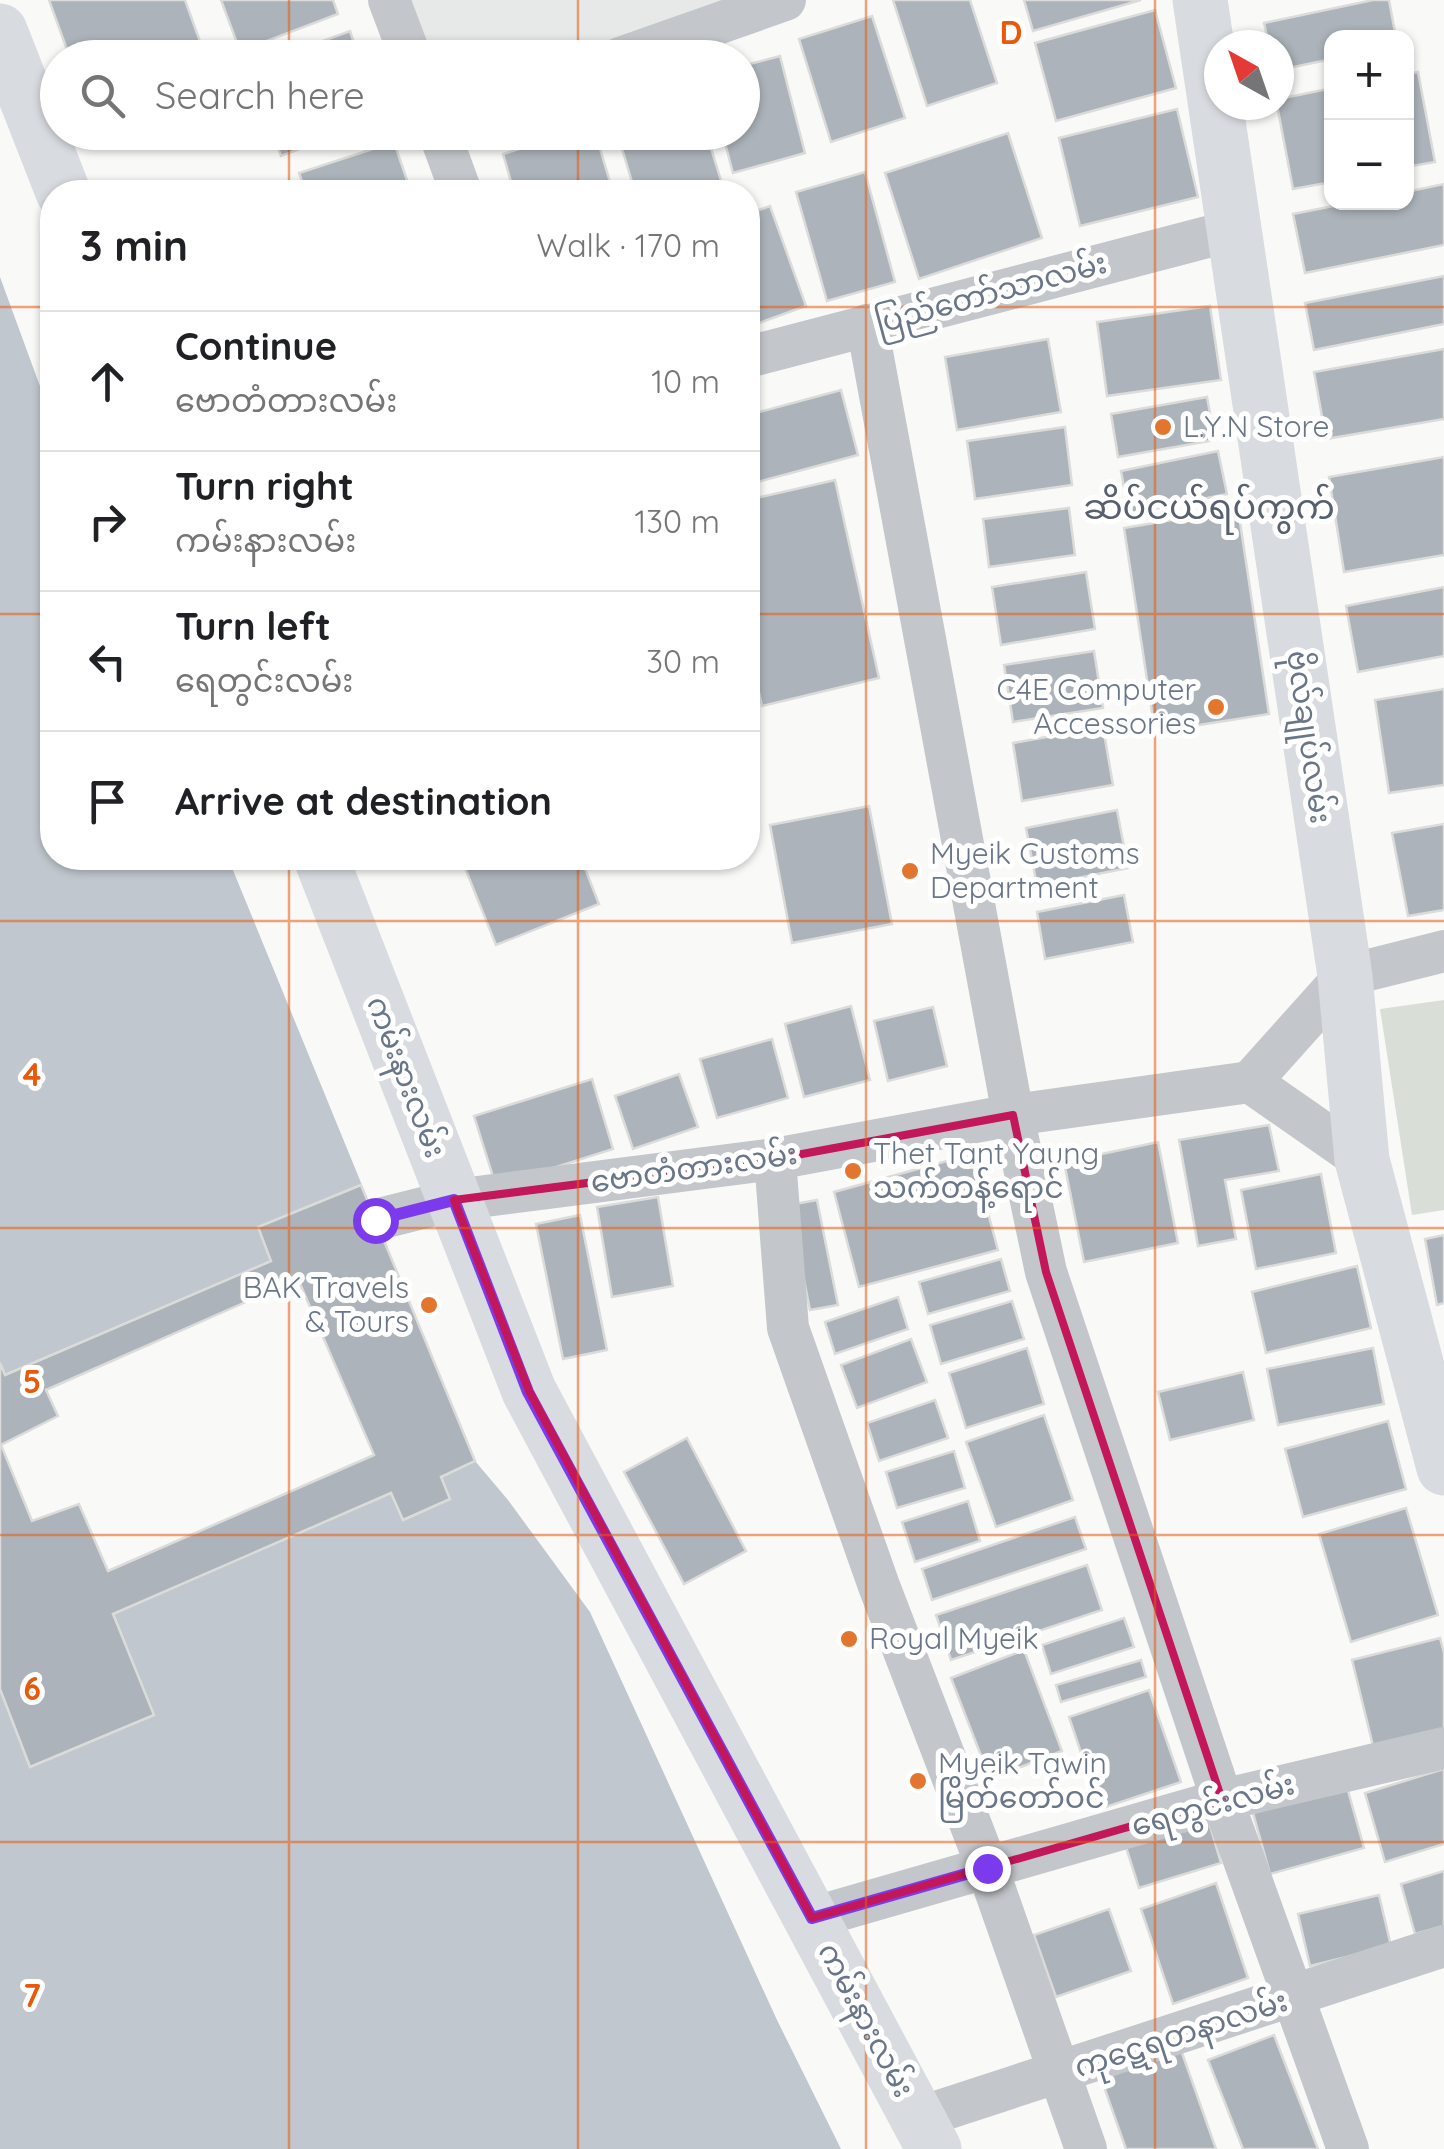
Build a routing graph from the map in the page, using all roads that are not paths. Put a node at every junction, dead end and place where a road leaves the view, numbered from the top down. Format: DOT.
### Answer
graph roads {
  1 [pos="389,0"];
  2 [pos="786,0"];
  3 [pos="1200,0"];
  4 [pos="0,31"];
  5 [pos="403,40"];
  6 [pos="672,40"];
  7 [pos="40,133"];
  8 [pos="47,150"];
  9 [pos="446,150"];
  10 [pos="58,180"];
  11 [pos="457,180"];
  12 [pos="1234,230"];
  13 [pos="867,326"];
  14 [pos="760,354"];
  15 [pos="326,870"];
  16 [pos="1444,951"];
  17 [pos="1345,976"];
  18 [pos="1250,1082"];
  19 [pos="1013,1115"];
  20 [pos="775,1160"];
  21 [pos="1362,1160"];
  22 [pos="454,1200"];
  23 [pos="375,1220"];
  24 [pos="1444,1468"];
  25 [pos="1444,1748"];
  26 [pos="1222,1800"];
  27 [pos="987,1868"];
  28 [pos="812,1918"];
  29 [pos="1444,1946"];
  30 [pos="1293,1996"];
  31 [pos="1057,2075"];
  32 [pos="926,2134"];
  33 [pos="1086,2149"];
  34 [pos="1348,2149"];
  1 -- 5 [label="street"];
  2 -- 6 [label="street"];
  3 -- 12 [label="main road, ဗိုလ်ချုပ်လမ်း"];
  4 -- 7 [label="main road"];
  8 -- 10 [label="main road"];
  9 -- 11 [label="street"];
  12 -- 13 [label="street, ပြည်တော်သာလမ်း"];
  12 -- 17 [label="main road, ဗိုလ်ချုပ်လမ်း"];
  13 -- 14 [label="street, ပြည်တော်သာလမ်း"];
  13 -- 19 [label="street"];
  15 -- 22 [label="main road, ကမ်းနားလမ်း"];
  16 -- 17 [label="street"];
  17 -- 18 [label="street"];
  17 -- 21 [label="main road, ဗိုလ်ချုပ်လမ်း"];
  18 -- 19 [label="street, ဗောတံတားလမ်း"];
  18 -- 21 [label="street"];
  19 -- 20 [label="street, ဗောတံတားလမ်း"];
  19 -- 26 [label="street"];
  20 -- 22 [label="street, ဗောတံတားလမ်း"];
  20 -- 27 [label="street"];
  21 -- 24 [label="main road, ဗိုလ်ချုပ်လမ်း"];
  22 -- 23 [label="street, ဗောတံတားလမ်း"];
  22 -- 28 [label="main road, ကမ်းနားလမ်း"];
  25 -- 26 [label="street, ရေတွင်းလမ်း"];
  26 -- 27 [label="street, ရေတွင်းလမ်း"];
  26 -- 30 [label="street"];
  27 -- 28 [label="street, ရေတွင်းလမ်း"];
  27 -- 31 [label="street"];
  28 -- 32 [label="main road, ကမ်းနားလမ်း"];
  29 -- 30 [label="street, ကုဋေရတနာလမ်း"];
  30 -- 31 [label="street, ကုဋေရတနာလမ်း"];
  30 -- 34 [label="street"];
  31 -- 32 [label="street, ကုဋေရတနာလမ်း"];
  31 -- 33 [label="street"];
}
